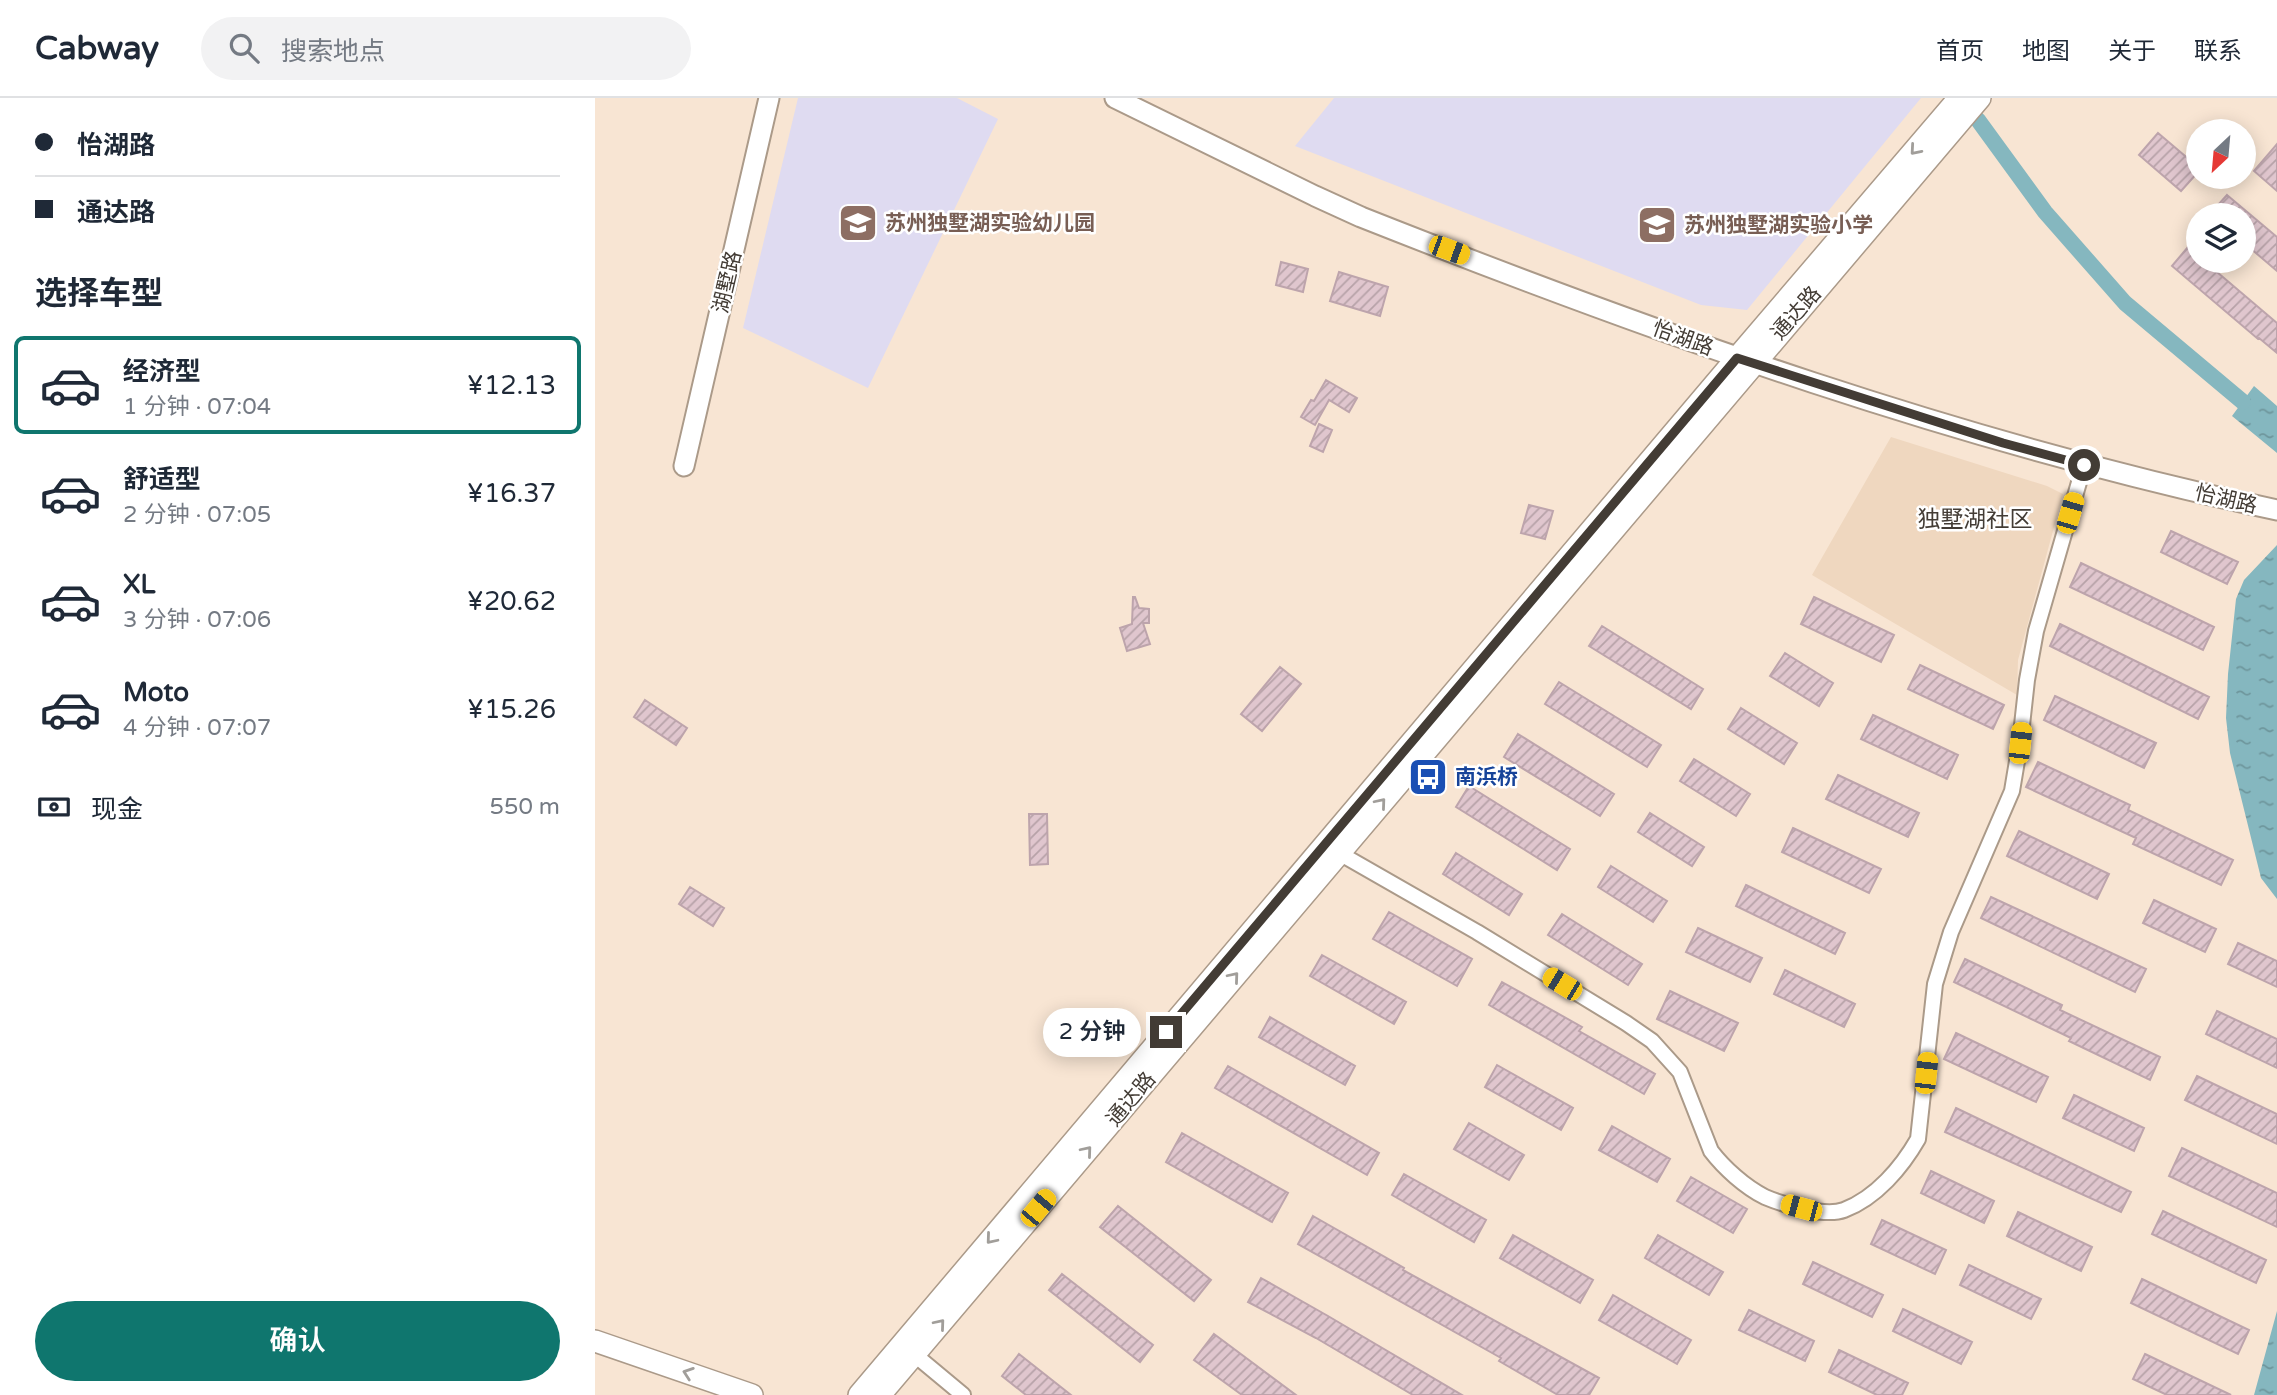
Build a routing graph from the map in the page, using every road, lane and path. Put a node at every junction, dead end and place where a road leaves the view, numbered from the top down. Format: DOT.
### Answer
graph roads {
  1 [pos="769,98"];
  2 [pos="1115,98"];
  3 [pos="1959,98"];
  4 [pos="1980,98"];
  5 [pos="1745,361"];
  6 [pos="2084,465"];
  7 [pos="684,466"];
  8 [pos="2276,510"];
  9 [pos="1332,849"];
  10 [pos="595,1341"];
  11 [pos="908,1350"];
  12 [pos="752,1395"];
  13 [pos="859,1395"];
  14 [pos="880,1395"];
  15 [pos="963,1395"];
  1 -- 7 [label="street, 湖墅路"];
  2 -- 5 [label="street, 怡湖路"];
  3 -- 5 [label="main road, 通达路, one-way"];
  4 -- 5 [label="main road, 通达路"];
  5 -- 6 [label="street, 怡湖路"];
  5 -- 9 [label="main road, 通达路"];
  6 -- 8 [label="street, 怡湖路"];
  6 -- 9 [label="street"];
  9 -- 11 [label="main road, 通达路"];
  12 -- 10 [label="main road, one-way"];
  11 -- 13 [label="main road, 通达路"];
  11 -- 14 [label="main road, 通达路"];
  11 -- 15 [label="street"];
}
